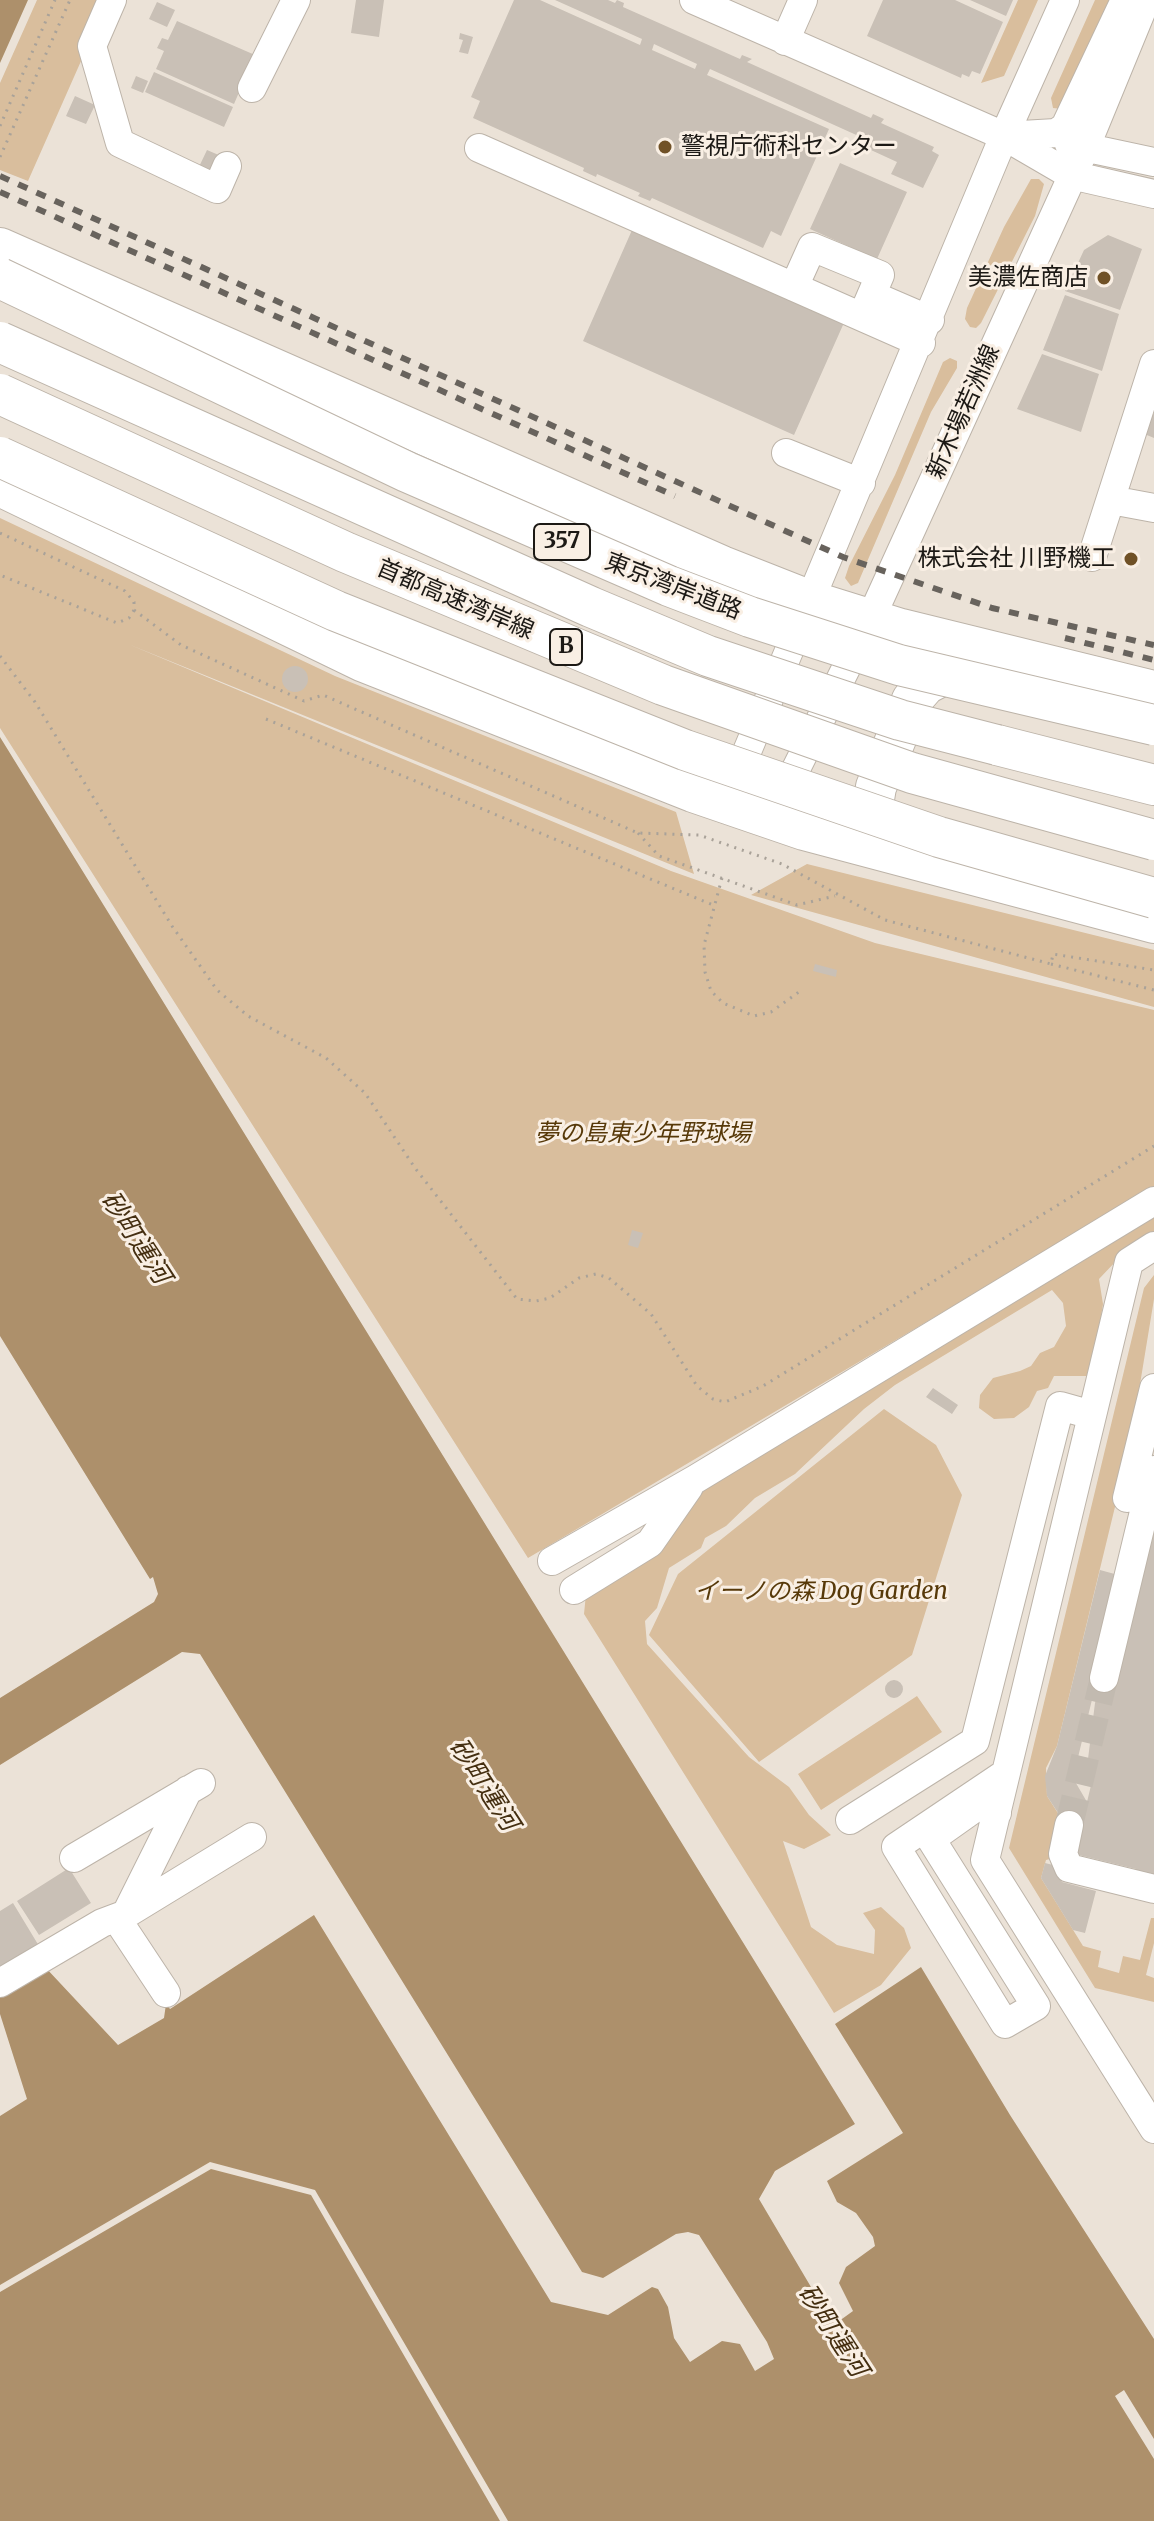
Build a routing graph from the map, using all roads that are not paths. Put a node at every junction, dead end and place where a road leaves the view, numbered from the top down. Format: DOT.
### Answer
graph roads {
  1 [pos="112,0"];
  2 [pos="296,0"];
  3 [pos="694,0"];
  4 [pos="803,0"];
  5 [pos="1065,0"];
  6 [pos="1125,0"];
  7 [pos="1146,0"];
  8 [pos="785,41"];
  9 [pos="252,88"];
  10 [pos="1004,136"];
  11 [pos="1086,146"];
  12 [pos="479,148"];
  13 [pos="1154,162"];
  14 [pos="227,166"];
  15 [pos="1071,175"];
  16 [pos="1154,194"];
  17 [pos="0,248"];
  18 [pos="0,278"];
  19 [pos="794,287"];
  20 [pos="867,306"];
  21 [pos="926,331"];
  22 [pos="0,342"];
  23 [pos="1154,364"];
  24 [pos="0,394"];
  25 [pos="786,453"];
  26 [pos="0,457"];
  27 [pos="861,483"];
  28 [pos="0,486"];
  29 [pos="1111,500"];
  30 [pos="1154,508"];
  31 [pos="1092,557"];
  32 [pos="811,601"];
  33 [pos="870,620"];
  34 [pos="1071,673"];
  35 [pos="1154,691"];
  36 [pos="1154,725"];
  37 [pos="997,745"];
  38 [pos="1154,763"];
  39 [pos="1154,785"];
  40 [pos="725,804"];
  41 [pos="771,819"];
  42 [pos="1154,840"];
  43 [pos="892,854"];
  44 [pos="1154,898"];
  45 [pos="1154,923"];
  46 [pos="1154,1201"];
  47 [pos="1154,1246"];
  48 [pos="1154,1388"];
  49 [pos="1090,1421"];
  50 [pos="1154,1470"];
  51 [pos="694,1480"];
  52 [pos="552,1561"];
  53 [pos="1109,1573"];
  54 [pos="574,1590"];
  55 [pos="1104,1678"];
  56 [pos="1006,1773"];
  57 [pos="997,1813"];
  58 [pos="850,1820"];
  59 [pos="1069,1825"];
  60 [pos="252,1837"];
  61 [pos="74,1858"];
  62 [pos="1154,1889"];
  63 [pos="121,1916"];
  64 [pos="0,1983"];
  65 [pos="166,1993"];
  66 [pos="1154,2129"];
  1 -- 14 [label="street"];
  2 -- 9 [label="street"];
  3 -- 8 [label="street"];
  4 -- 8 [label="street"];
  5 -- 10 [label="street"];
  6 -- 10 [label="street"];
  7 -- 11 [label="street, 新木場若洲線"];
  8 -- 10 [label="street"];
  10 -- 11 [label="street"];
  10 -- 15 [label="street"];
  10 -- 21 [label="street"];
  11 -- 13 [label="street"];
  11 -- 15 [label="street, 新木場若洲線"];
  12 -- 19 [label="street"];
  15 -- 16 [label="street"];
  15 -- 33 [label="street, 新木場若洲線"];
  17 -- 32 [label="highway, 357"];
  18 -- 36 [label="highway, 東京湾岸道路 / 357, bridge"];
  19 -- 20 [label="street"];
  19 -- 20 [label="street"];
  20 -- 21 [label="street"];
  21 -- 27 [label="street"];
  22 -- 37 [label="highway, 首都高速湾岸線 / B, bridge"];
  23 -- 29 [label="street"];
  24 -- 42 [label="highway, 首都高速湾岸線 / B, bridge"];
  25 -- 27 [label="street"];
  26 -- 44 [label="highway, bridge"];
  27 -- 32 [label="street"];
  28 -- 40 [label="highway"];
  29 -- 30 [label="street"];
  29 -- 31 [label="street"];
  32 -- 33 [label="highway, 357"];
  32 -- 40 [label="street"];
  33 -- 34 [label="highway, 357"];
  33 -- 41 [label="street, 新木場若洲線"];
  34 -- 35 [label="highway, 357"];
  34 -- 43 [label="highway"];
  37 -- 38 [label="highway"];
  37 -- 39 [label="highway, 首都高速湾岸線 / B"];
  40 -- 41 [label="highway"];
  41 -- 43 [label="highway"];
  43 -- 45 [label="highway"];
  46 -- 51 [label="street"];
  47 -- 49 [label="street"];
  48 -- 53 [label="street"];
  49 -- 56 [label="street"];
  49 -- 58 [label="street"];
  50 -- 55 [label="street"];
  51 -- 52 [label="street"];
  51 -- 54 [label="street"];
  56 -- 57 [label="street"];
  56 -- 57 [label="street"];
  57 -- 66 [label="street"];
  59 -- 62 [label="street"];
  60 -- 63 [label="street"];
  61 -- 63 [label="street"];
  63 -- 64 [label="street"];
  63 -- 65 [label="street"];
}
